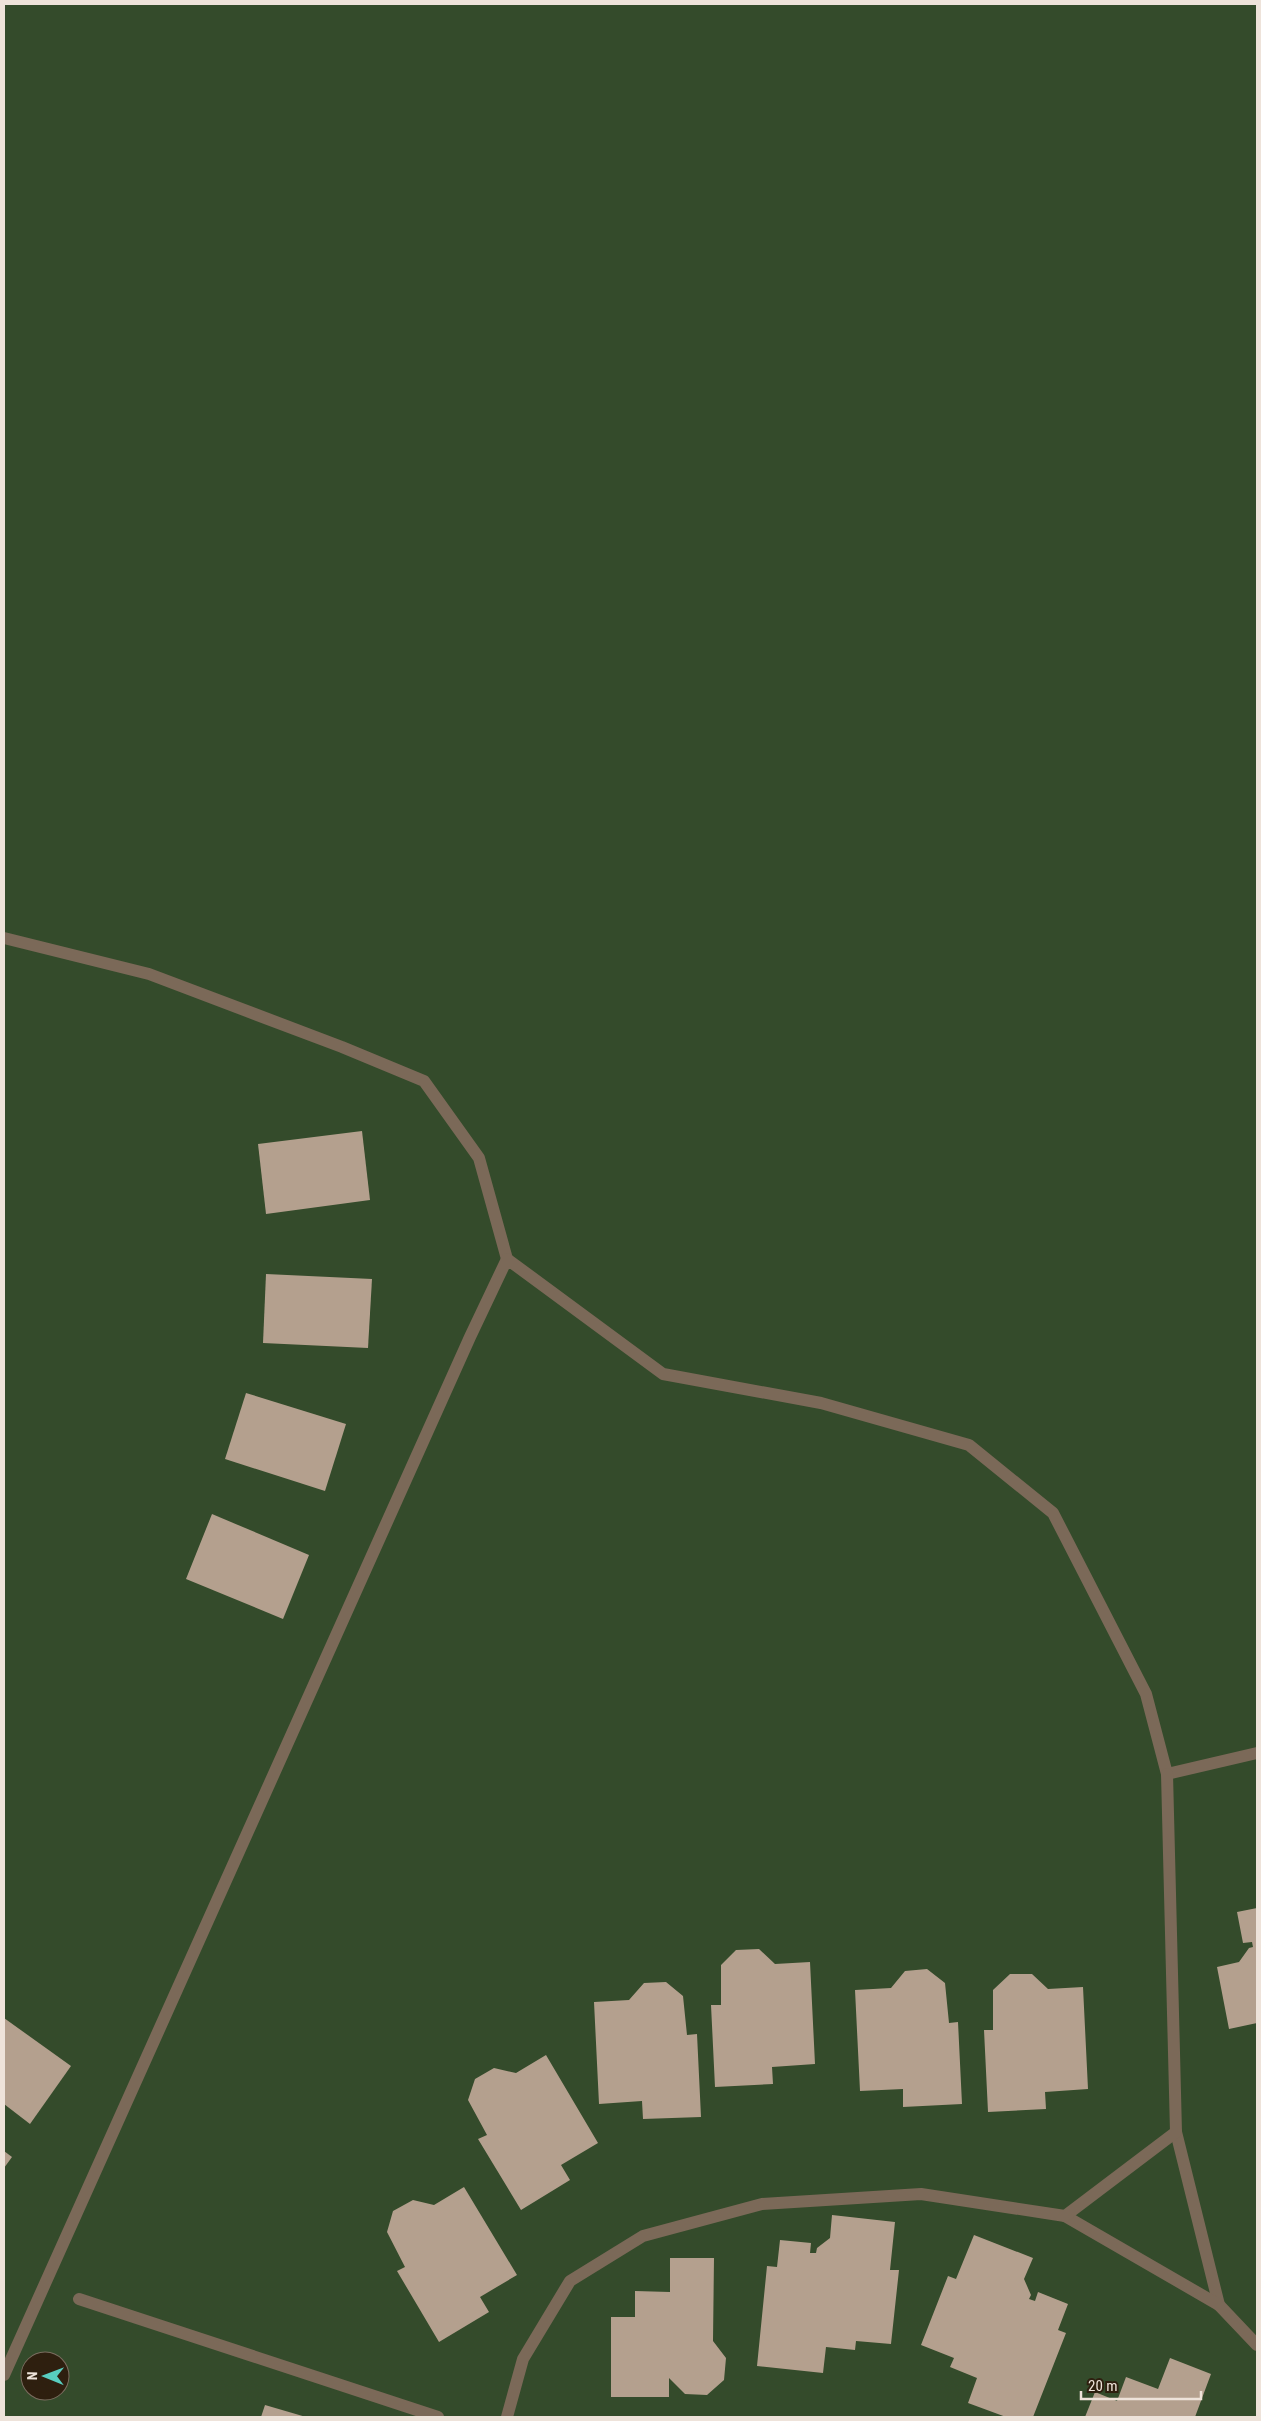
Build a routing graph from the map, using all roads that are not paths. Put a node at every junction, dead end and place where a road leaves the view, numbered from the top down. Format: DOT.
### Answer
graph roads {
  1 [pos="4,938"];
  2 [pos="507,1259"];
  3 [pos="1257,1753"];
  4 [pos="1167,1774"];
  5 [pos="1176,2132"];
  6 [pos="1065,2216"];
  7 [pos="79,2299"];
  8 [pos="1219,2305"];
  9 [pos="1257,2345"];
  10 [pos="4,2375"];
  11 [pos="438,2417"];
  12 [pos="507,2417"];
  1 -- 2 [label="street"];
  2 -- 4 [label="street"];
  2 -- 10 [label="street"];
  3 -- 4 [label="street"];
  4 -- 5 [label="street"];
  5 -- 6 [label="street"];
  5 -- 8 [label="street"];
  6 -- 8 [label="street"];
  6 -- 12 [label="street"];
  7 -- 11 [label="street"];
  8 -- 9 [label="street"];
}
